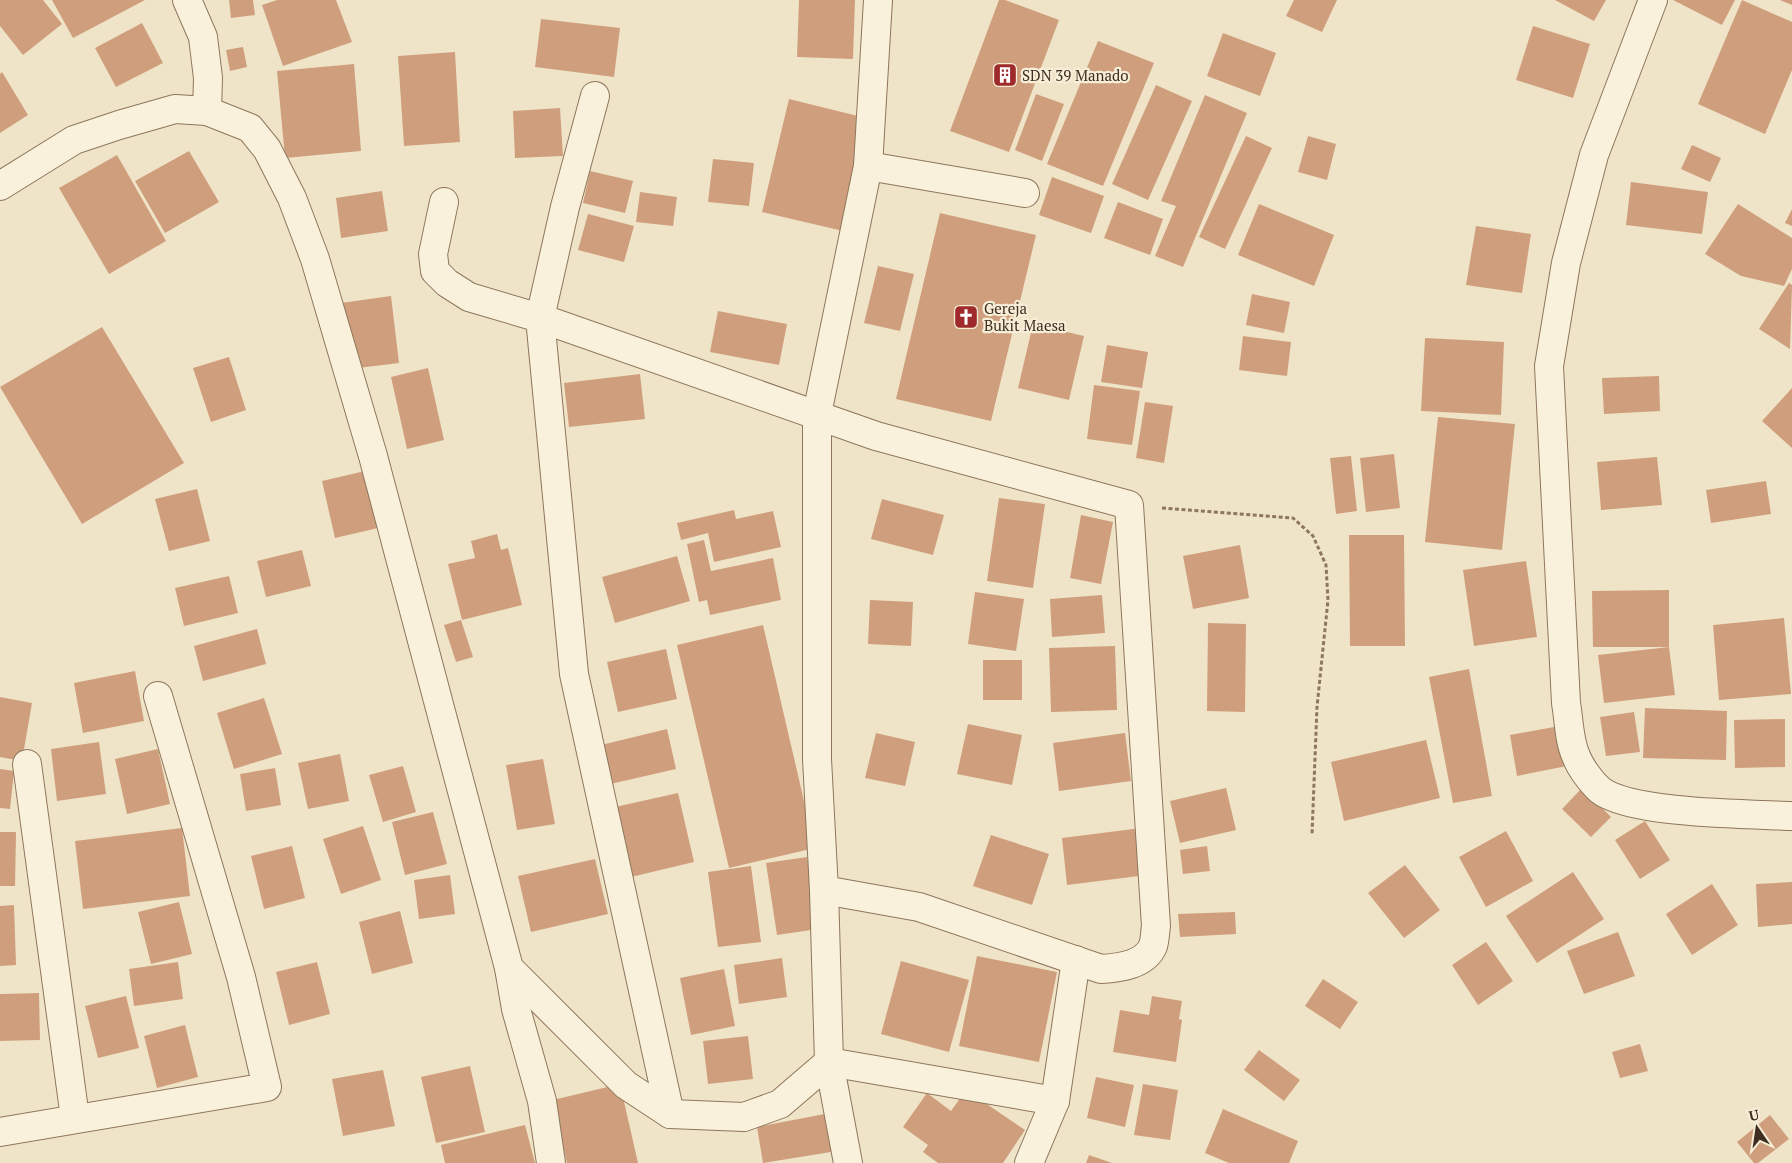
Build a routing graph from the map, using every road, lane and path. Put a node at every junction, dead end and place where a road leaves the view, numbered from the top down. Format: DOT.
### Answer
graph roads {
  1 [pos="186,0"];
  2 [pos="878,0"];
  3 [pos="1653,0"];
  4 [pos="595,96"];
  5 [pos="207,111"];
  6 [pos="868,166"];
  7 [pos="0,186"];
  8 [pos="1025,193"];
  9 [pos="444,202"];
  10 [pos="540,318"];
  11 [pos="817,414"];
  12 [pos="1129,505"];
  13 [pos="158,696"];
  14 [pos="27,764"];
  15 [pos="1792,816"];
  16 [pos="1312,834"];
  17 [pos="824,890"];
  18 [pos="1076,960"];
  19 [pos="510,968"];
  20 [pos="829,1062"];
  21 [pos="1055,1101"];
  22 [pos="670,1114"];
  23 [pos="75,1118"];
  24 [pos="0,1132"];
  25 [pos="551,1163"];
  26 [pos="848,1163"];
  27 [pos="1029,1163"];
  1 -- 5 [label="street"];
  2 -- 6 [label="street"];
  3 -- 15 [label="street"];
  4 -- 10 [label="street"];
  5 -- 7 [label="street"];
  5 -- 19 [label="street"];
  6 -- 8 [label="street"];
  6 -- 11 [label="street"];
  9 -- 10 [label="street"];
  10 -- 11 [label="street"];
  10 -- 22 [label="street"];
  11 -- 12 [label="street"];
  11 -- 17 [label="street"];
  12 -- 16 [label="path"];
  12 -- 18 [label="street"];
  13 -- 23 [label="street"];
  14 -- 23 [label="street"];
  17 -- 18 [label="street"];
  17 -- 20 [label="street"];
  18 -- 21 [label="street"];
  19 -- 22 [label="street"];
  19 -- 25 [label="street"];
  20 -- 21 [label="street"];
  20 -- 22 [label="street"];
  20 -- 26 [label="street"];
  21 -- 27 [label="street"];
  23 -- 24 [label="street"];
}
